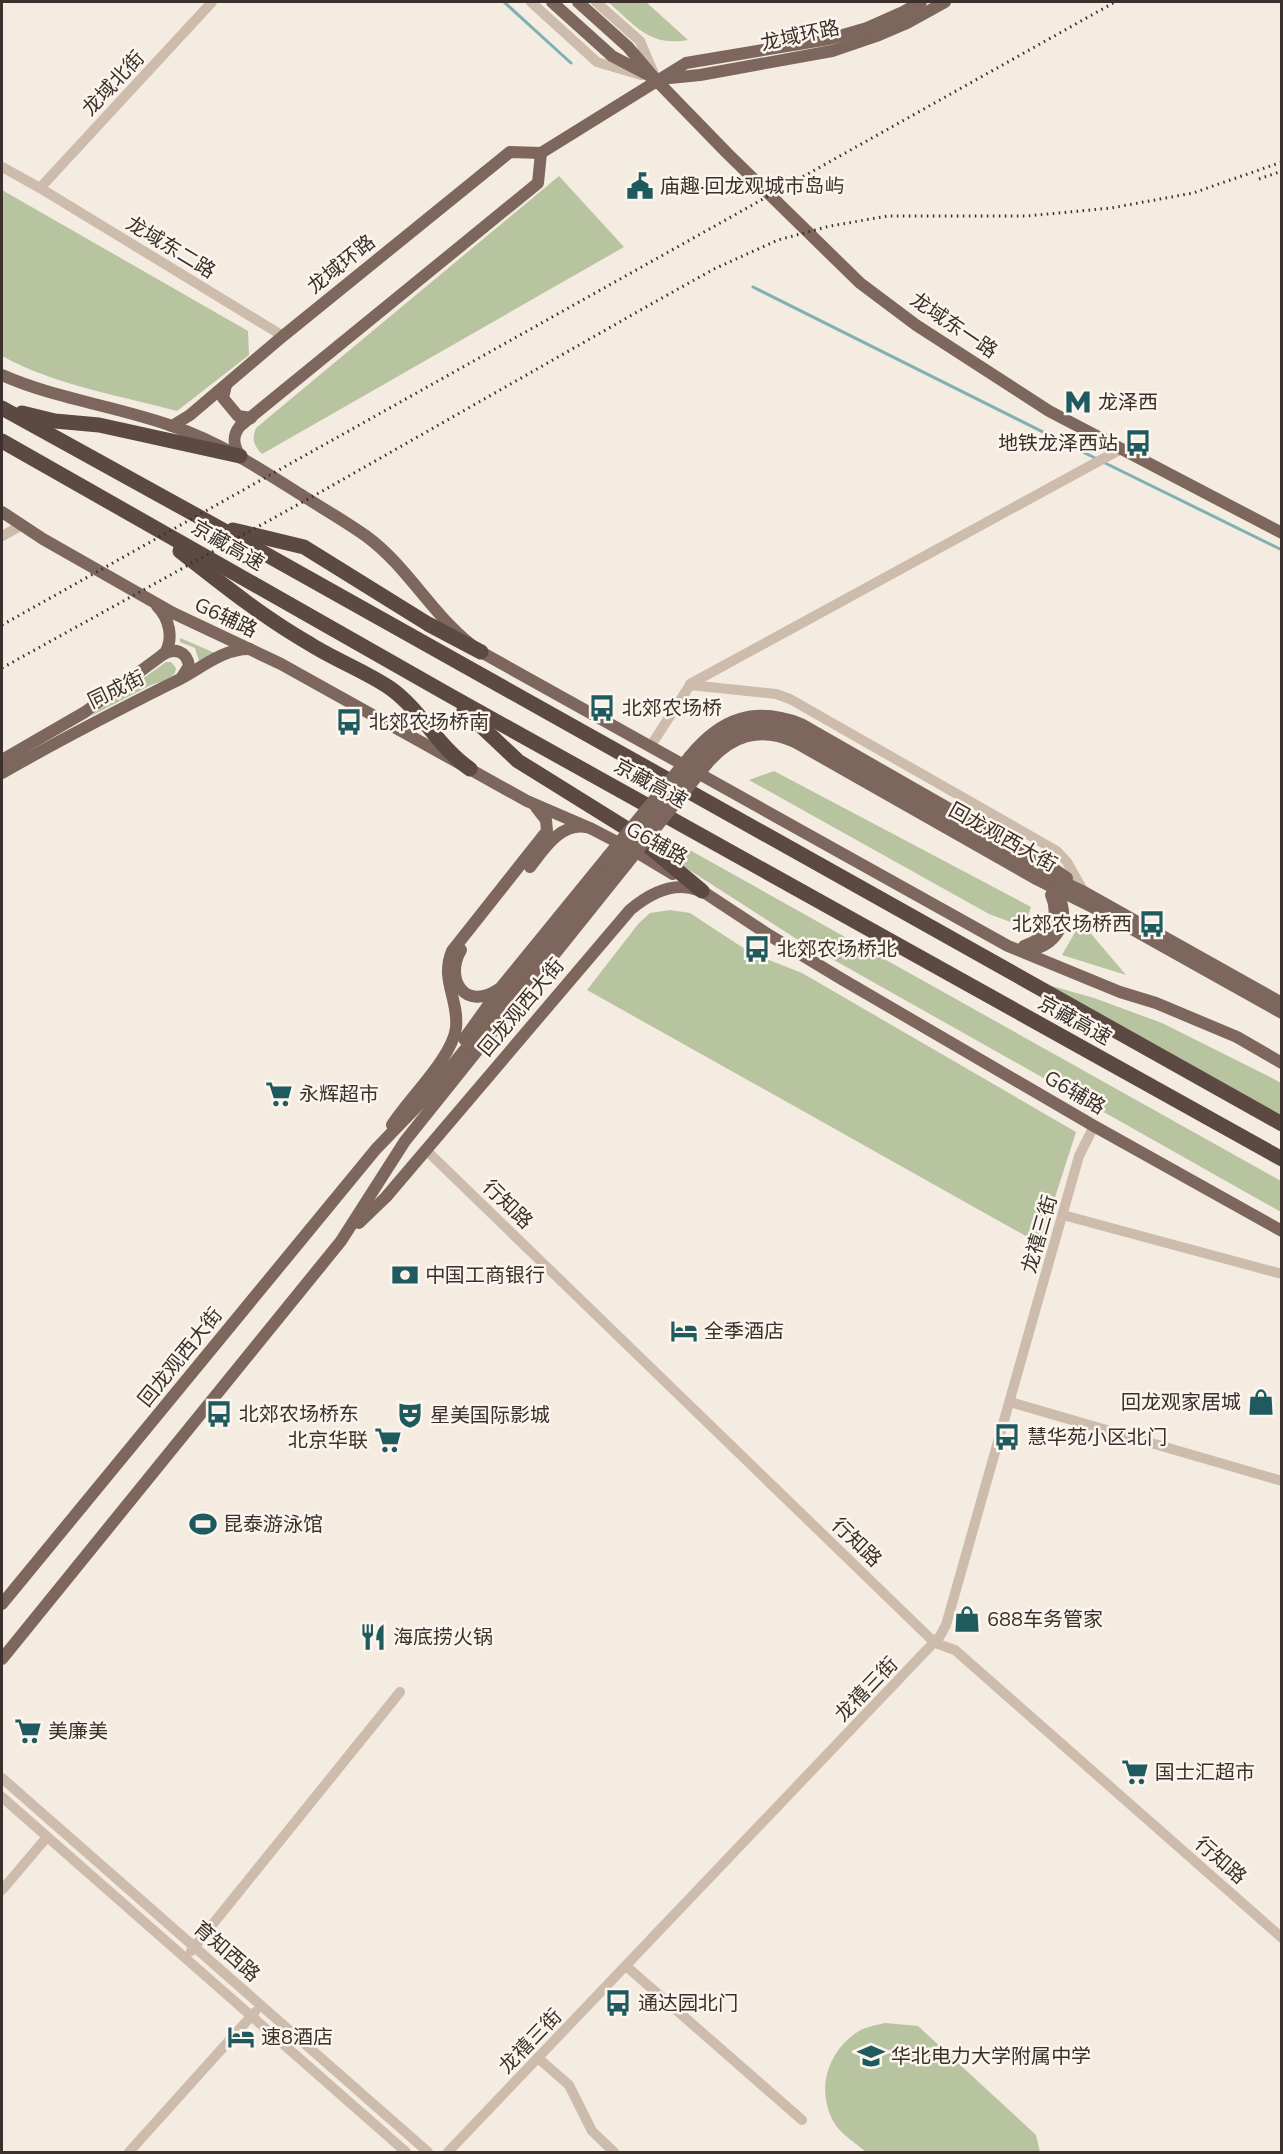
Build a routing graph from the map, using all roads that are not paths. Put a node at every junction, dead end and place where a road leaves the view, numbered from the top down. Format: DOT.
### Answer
graph roads {
  1 [pos="212,2"];
  2 [pos="531,2"];
  3 [pos="552,2"];
  4 [pos="578,2"];
  5 [pos="597,2"];
  6 [pos="921,2"];
  7 [pos="945,2"];
  8 [pos="656,80"];
  9 [pos="542,153"];
  10 [pos="2,167"];
  11 [pos="40,188"];
  12 [pos="283,336"];
  13 [pos="2,375"];
  14 [pos="226,385"];
  15 [pos="2,408"];
  16 [pos="251,418"];
  17 [pos="172,426"];
  18 [pos="2,441"];
  19 [pos="1121,449"];
  20 [pos="240,456"];
  21 [pos="2,512"];
  22 [pos="140,519"];
  23 [pos="212,524"];
  24 [pos="22,525"];
  25 [pos="1281,533"];
  26 [pos="2,536"];
  27 [pos="151,601"];
  28 [pos="251,650"];
  29 [pos="481,652"];
  30 [pos="162,655"];
  31 [pos="176,681"];
  32 [pos="690,685"];
  33 [pos="449,695"];
  34 [pos="650,747"];
  35 [pos="2,760"];
  36 [pos="698,760"];
  37 [pos="470,769"];
  38 [pos="2,773"];
  39 [pos="527,801"];
  40 [pos="592,829"];
  41 [pos="617,861"];
  42 [pos="1038,880"];
  43 [pos="1051,887"];
  44 [pos="702,891"];
  45 [pos="1084,892"];
  46 [pos="1008,946"];
  47 [pos="502,986"];
  48 [pos="1281,1003"];
  49 [pos="1281,1013"];
  50 [pos="1281,1063"];
  51 [pos="1281,1124"];
  52 [pos="1094,1126"];
  53 [pos="390,1134"];
  54 [pos="376,1149"];
  55 [pos="426,1150"];
  56 [pos="1281,1159"];
  57 [pos="1063,1215"];
  58 [pos="1281,1231"];
  59 [pos="341,1241"];
  60 [pos="1281,1274"];
  61 [pos="1010,1402"];
  62 [pos="1281,1481"];
  63 [pos="2,1604"];
  64 [pos="935,1643"];
  65 [pos="2,1659"];
  66 [pos="400,1692"];
  67 [pos="2,1778"];
  68 [pos="2,1797"];
  69 [pos="47,1837"];
  70 [pos="2,1890"];
  71 [pos="1281,1938"];
  72 [pos="194,1947"];
  73 [pos="185,1958"];
  74 [pos="626,1966"];
  75 [pos="261,2005"];
  76 [pos="251,2016"];
  77 [pos="538,2058"];
  78 [pos="802,2120"];
  79 [pos="129,2152"];
  80 [pos="406,2152"];
  81 [pos="428,2152"];
  82 [pos="448,2152"];
  83 [pos="614,2152"];
  1 -- 11 [label="street, 龙域北街"];
  2 -- 8 [label="street"];
  3 -- 8 [label="main road, 龙域东一路"];
  4 -- 8 [label="main road, 龙域东一路"];
  5 -- 8 [label="street"];
  6 -- 8 [label="main road, 龙域环路"];
  7 -- 8 [label="main road, 龙域环路"];
  8 -- 9 [label="main road, 龙域环路"];
  8 -- 19 [label="main road, 龙域东一路"];
  9 -- 12 [label="main road, 龙域环路"];
  9 -- 16 [label="main road"];
  10 -- 11 [label="street, 龙域东二路"];
  11 -- 12 [label="street, 龙域东二路"];
  12 -- 14 [label="main road, 龙域环路"];
  13 -- 17 [label="main road"];
  14 -- 16 [label="main road"];
  14 -- 17 [label="main road, 龙域环路"];
  15 -- 20 [label="highway"];
  15 -- 23 [label="highway, 京藏高速"];
  16 -- 20 [label="main road"];
  17 -- 20 [label="main road"];
  18 -- 22 [label="highway, 京藏高速"];
  19 -- 25 [label="main road, 龙域东一路"];
  19 -- 32 [label="street"];
  20 -- 29 [label="main road"];
  21 -- 24 [label="main road, G6辅路"];
  22 -- 33 [label="highway, 京藏高速"];
  22 -- 37 [label="highway"];
  23 -- 29 [label="highway"];
  23 -- 51 [label="highway, 京藏高速"];
  24 -- 26 [label="street"];
  24 -- 27 [label="main road, G6辅路"];
  27 -- 28 [label="main road, G6辅路"];
  27 -- 30 [label="main road, 同成街"];
  28 -- 31 [label="main road, 同成街"];
  28 -- 37 [label="main road, G6辅路"];
  29 -- 34 [label="main road"];
  30 -- 31 [label="main road"];
  30 -- 35 [label="main road, 同成街"];
  31 -- 38 [label="main road, 同成街"];
  32 -- 34 [label="street"];
  32 -- 45 [label="street, 回龙观西大街"];
  33 -- 44 [label="highway"];
  33 -- 56 [label="highway, 京藏高速"];
  34 -- 46 [label="main road"];
  36 -- 41 [label="main road, bridge"];
  36 -- 41 [label="main road, bridge"];
  36 -- 42 [label="main road, 回龙观西大街"];
  36 -- 45 [label="main road, 回龙观西大街"];
  37 -- 39 [label="main road, G6辅路"];
  39 -- 40 [label="main road, G6辅路"];
  39 -- 54 [label="main road"];
  40 -- 44 [label="main road, G6辅路"];
  40 -- 47 [label="main road"];
  41 -- 47 [label="main road, 回龙观西大街"];
  41 -- 53 [label="main road, 回龙观西大街"];
  41 -- 59 [label="main road, 回龙观西大街"];
  42 -- 43 [label="main road, 回龙观西大街"];
  42 -- 46 [label="main road"];
  43 -- 46 [label="main road"];
  43 -- 49 [label="main road, 回龙观西大街"];
  44 -- 52 [label="main road, G6辅路"];
  44 -- 55 [label="main road, 回龙观西大街"];
  45 -- 48 [label="main road, 回龙观西大街"];
  46 -- 50 [label="main road"];
  47 -- 53 [label="main road, 回龙观西大街"];
  52 -- 57 [label="street, 龙禧三街"];
  52 -- 58 [label="main road, G6辅路"];
  53 -- 54 [label="main road, 回龙观西大街"];
  54 -- 63 [label="main road, 回龙观西大街"];
  55 -- 59 [label="main road, 回龙观西大街"];
  55 -- 64 [label="street, 行知路"];
  57 -- 60 [label="street"];
  57 -- 61 [label="street, 龙禧三街"];
  59 -- 65 [label="main road, 回龙观西大街"];
  61 -- 62 [label="street"];
  61 -- 64 [label="street, 龙禧三街"];
  64 -- 71 [label="street, 行知路"];
  64 -- 74 [label="street, 龙禧三街"];
  66 -- 72 [label="street"];
  67 -- 72 [label="street, 育知西路"];
  68 -- 69 [label="street, 育知西路"];
  69 -- 70 [label="street"];
  69 -- 73 [label="street, 育知西路"];
  72 -- 73 [label="street"];
  72 -- 75 [label="street, 育知西路"];
  73 -- 76 [label="street, 育知西路"];
  74 -- 77 [label="street, 龙禧三街"];
  74 -- 78 [label="street"];
  75 -- 76 [label="street"];
  75 -- 81 [label="street, 育知西路"];
  76 -- 79 [label="street"];
  76 -- 80 [label="street, 育知西路"];
  77 -- 82 [label="street, 龙禧三街"];
  77 -- 83 [label="street"];
}
